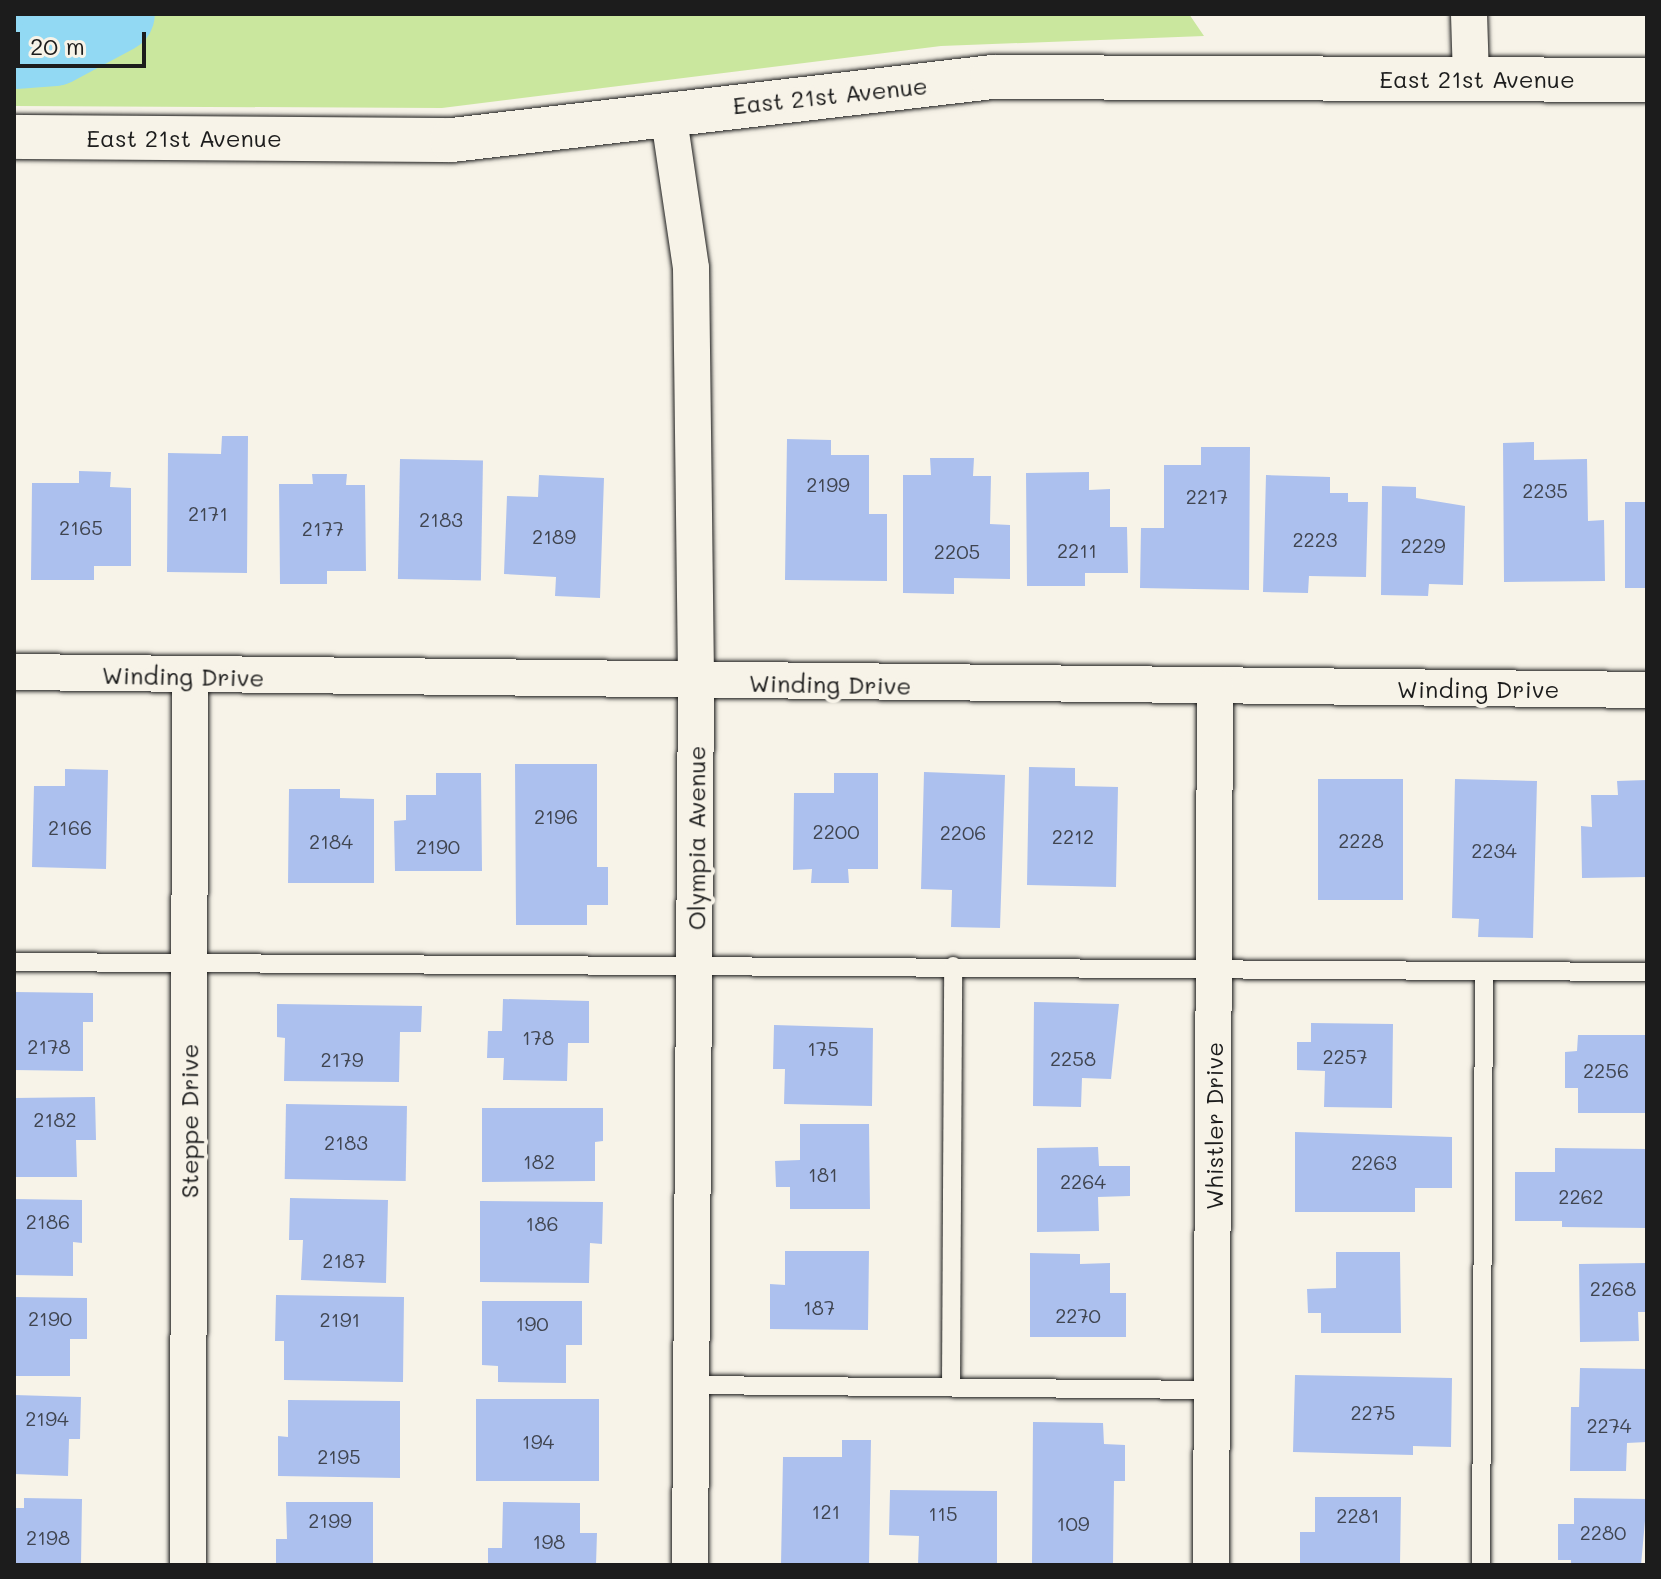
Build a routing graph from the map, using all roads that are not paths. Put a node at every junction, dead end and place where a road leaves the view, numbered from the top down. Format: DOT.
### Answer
graph roads {
  1 [pos="1469,14"];
  2 [pos="1471,79"];
  3 [pos="1647,80"];
  4 [pos="668,112"];
  5 [pos="14,137"];
  6 [pos="14,672"];
  7 [pos="190,677"];
  8 [pos="696,682"];
  9 [pos="1215,687"];
  10 [pos="1647,690"];
  11 [pos="189,961"];
  12 [pos="14,962"];
  13 [pos="696,964"];
  14 [pos="953,966"];
  15 [pos="1215,968"];
  16 [pos="1484,972"];
  17 [pos="1647,972"];
  18 [pos="691,1385"];
  19 [pos="951,1387"];
  20 [pos="1213,1390"];
  21 [pos="188,1565"];
  22 [pos="690,1565"];
  23 [pos="1211,1565"];
  24 [pos="1481,1565"];
  1 -- 2 [label="street"];
  2 -- 3 [label="street, East 21st Avenue"];
  2 -- 4 [label="street, East 21st Avenue"];
  4 -- 5 [label="street, East 21st Avenue"];
  4 -- 8 [label="street, Olympia Avenue"];
  6 -- 7 [label="street, Winding Drive"];
  7 -- 8 [label="street, Winding Drive"];
  7 -- 11 [label="street, Steppe Drive"];
  8 -- 9 [label="street, Winding Drive"];
  8 -- 13 [label="street, Olympia Avenue"];
  9 -- 10 [label="street, Winding Drive"];
  9 -- 15 [label="street, Whistler Drive"];
  11 -- 12 [label="lane"];
  11 -- 13 [label="lane"];
  11 -- 21 [label="street, Steppe Drive"];
  13 -- 14 [label="lane"];
  13 -- 18 [label="street, Olympia Avenue"];
  14 -- 15 [label="lane"];
  14 -- 19 [label="lane"];
  15 -- 16 [label="lane"];
  15 -- 20 [label="street, Whistler Drive"];
  16 -- 17 [label="lane"];
  16 -- 24 [label="lane"];
  18 -- 19 [label="lane"];
  18 -- 22 [label="street, Olympia Avenue"];
  19 -- 20 [label="lane"];
  20 -- 23 [label="street, Whistler Drive"];
}
